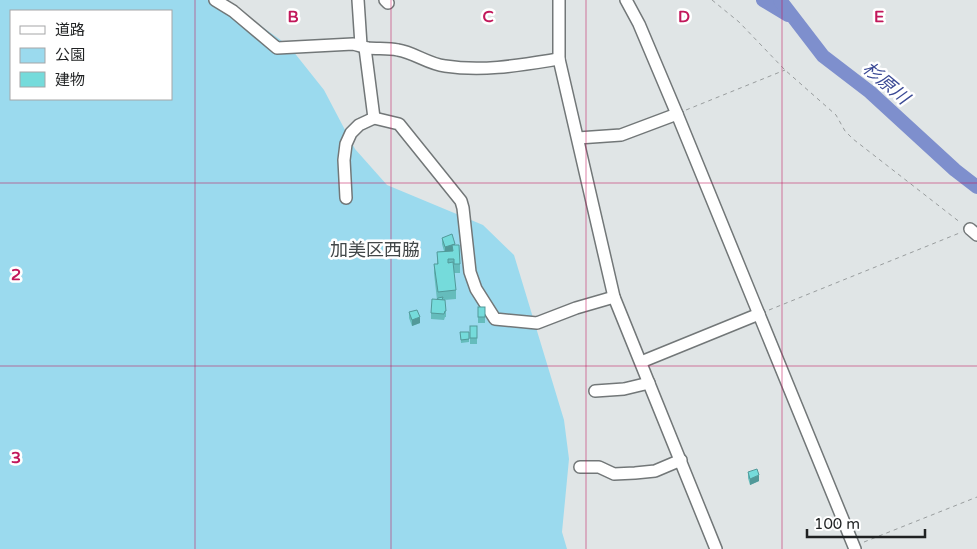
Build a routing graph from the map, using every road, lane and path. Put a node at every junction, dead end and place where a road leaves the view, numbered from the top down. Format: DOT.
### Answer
graph roads {
  1 [pos="215,0"];
  2 [pos="358,0"];
  3 [pos="559,0"];
  4 [pos="626,0"];
  5 [pos="712,0"];
  6 [pos="363,47"];
  7 [pos="560,59"];
  8 [pos="785,70"];
  9 [pos="677,114"];
  10 [pos="374,118"];
  11 [pos="578,138"];
  12 [pos="346,198"];
  13 [pos="973,232"];
  14 [pos="614,297"];
  15 [pos="759,314"];
  16 [pos="641,362"];
  17 [pos="649,383"];
  18 [pos="595,391"];
  19 [pos="681,460"];
  20 [pos="580,468"];
  21 [pos="977,497"];
  22 [pos="855,548"];
  23 [pos="716,549"];
  1 -- 6 [label="street"];
  2 -- 6 [label="street"];
  3 -- 7 [label="street"];
  4 -- 9 [label="street"];
  5 -- 8 [label="path"];
  6 -- 7 [label="street"];
  6 -- 10 [label="street"];
  7 -- 11 [label="street"];
  8 -- 9 [label="path"];
  8 -- 13 [label="path"];
  9 -- 11 [label="street"];
  9 -- 15 [label="street"];
  10 -- 12 [label="street"];
  10 -- 14 [label="street"];
  11 -- 14 [label="street"];
  13 -- 15 [label="path"];
  14 -- 16 [label="street"];
  15 -- 16 [label="street"];
  15 -- 22 [label="street"];
  16 -- 17 [label="street"];
  17 -- 18 [label="street"];
  17 -- 19 [label="street"];
  19 -- 20 [label="street"];
  19 -- 23 [label="street"];
  21 -- 22 [label="path"];
}
